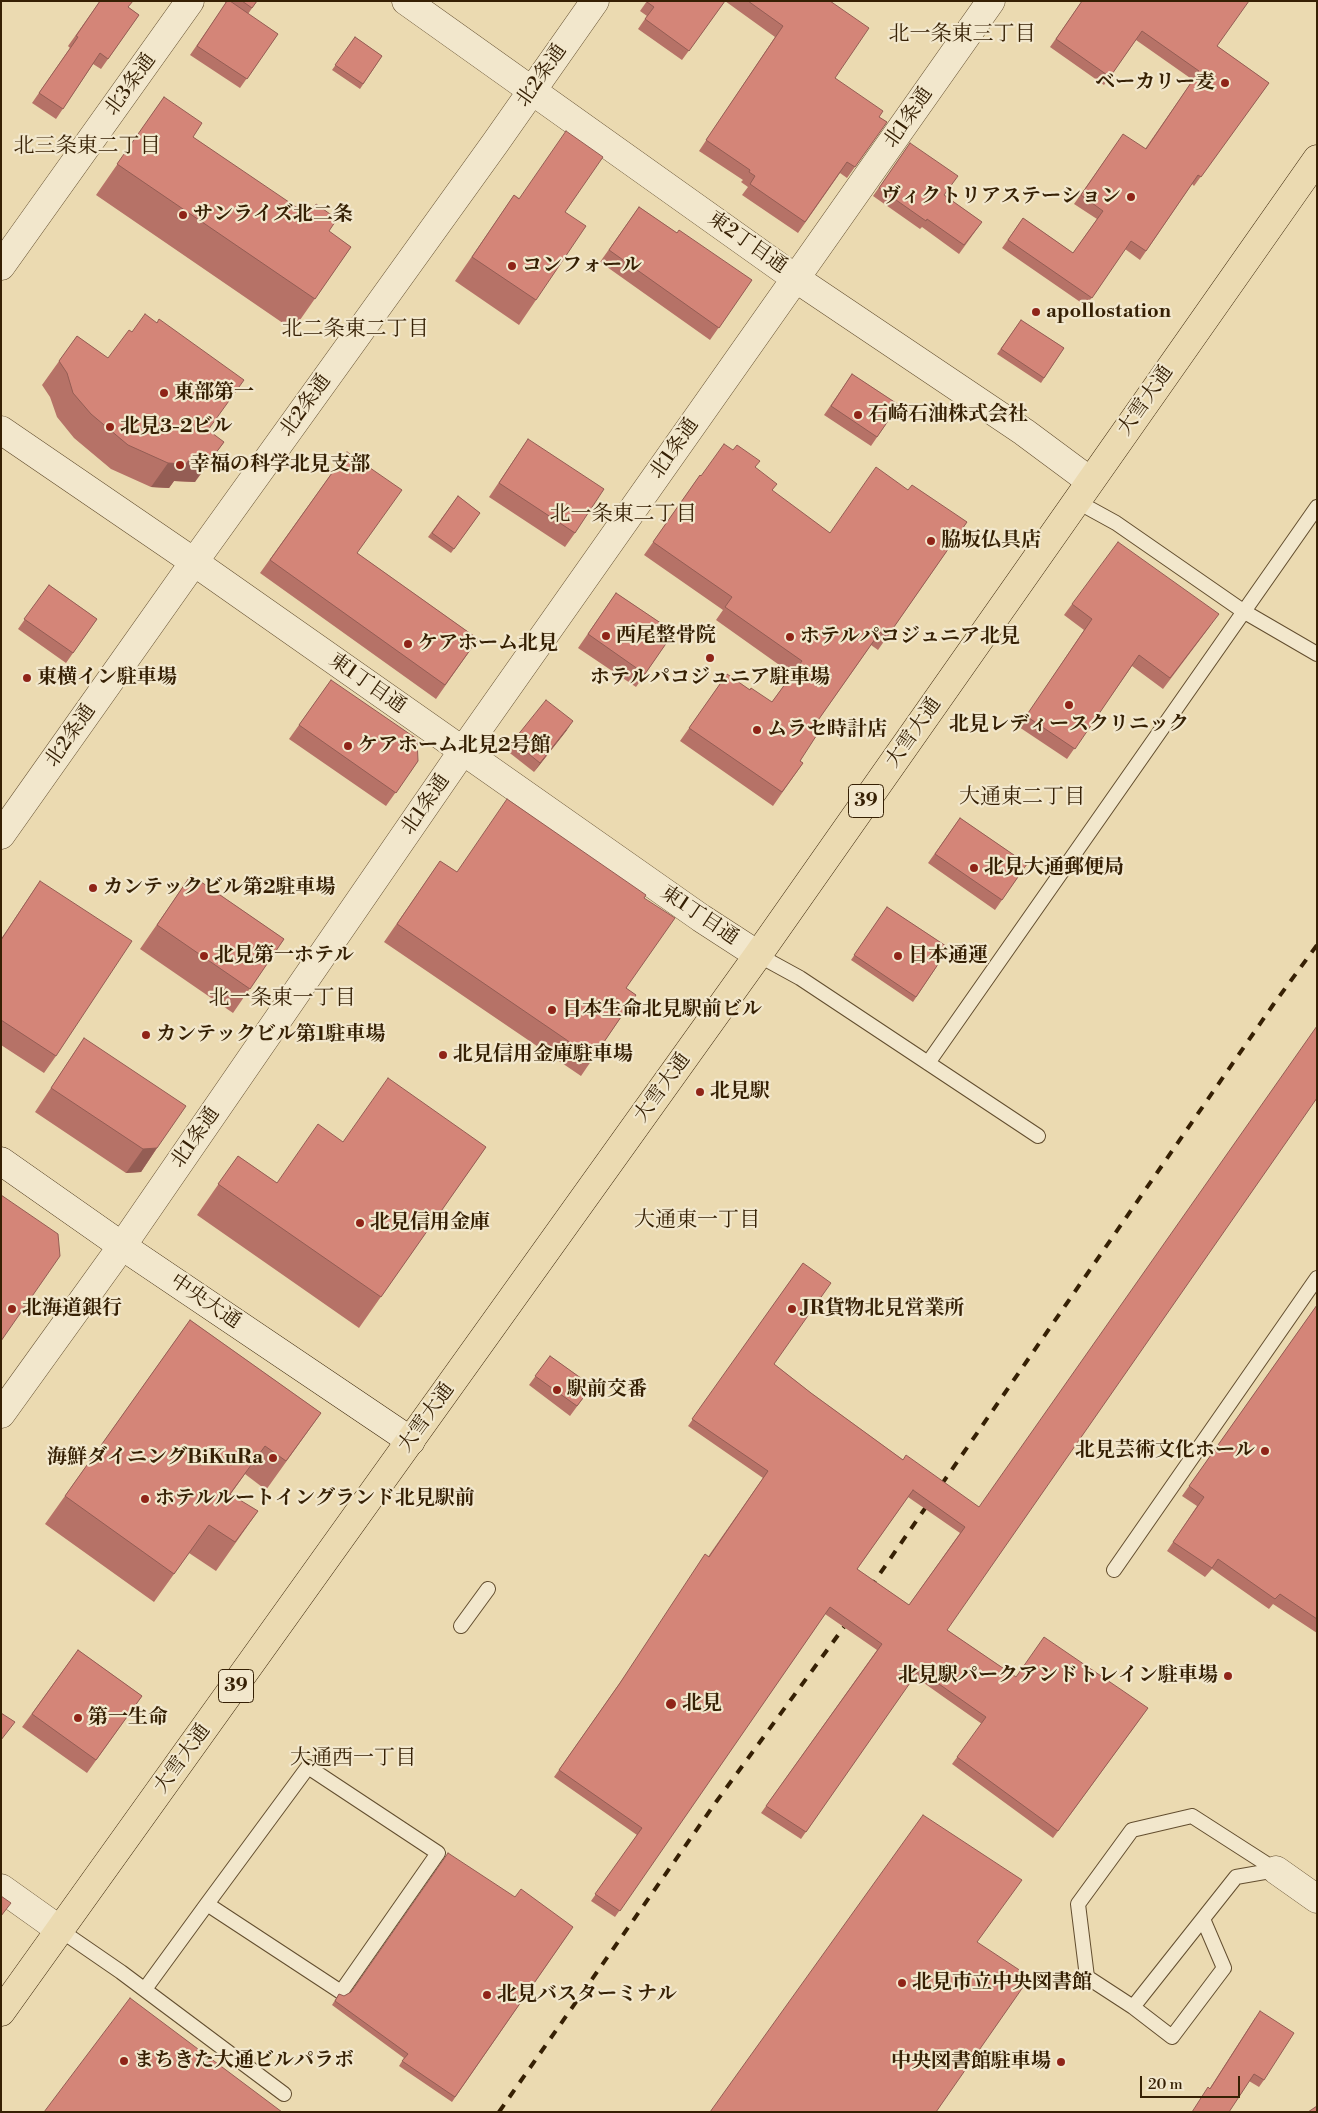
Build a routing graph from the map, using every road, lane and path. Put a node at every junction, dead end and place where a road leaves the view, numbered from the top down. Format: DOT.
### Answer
graph roads {
  1 [pos="190,1"];
  2 [pos="406,1"];
  3 [pos="594,1"];
  4 [pos="991,1"];
  5 [pos="532,91"];
  6 [pos="1317,159"];
  7 [pos="1,266"];
  8 [pos="796,278"];
  9 [pos="1,430"];
  10 [pos="1083,491"];
  11 [pos="1317,507"];
  12 [pos="194,562"];
  13 [pos="1243,611"];
  14 [pos="1317,654"];
  15 [pos="462,752"];
  16 [pos="1,835"];
  17 [pos="758,955"];
  18 [pos="928,1063"];
  19 [pos="1038,1136"];
  20 [pos="1,1161"];
  21 [pos="122,1246"];
  22 [pos="1317,1278"];
  23 [pos="1,1414"];
  24 [pos="411,1440"];
  25 [pos="1114,1570"];
  26 [pos="488,1589"];
  27 [pos="461,1626"];
  28 [pos="1276,1870"];
  29 [pos="1,1888"];
  30 [pos="1317,1899"];
  31 [pos="207,1904"];
  32 [pos="1203,1919"];
  33 [pos="60,1930"];
  34 [pos="145,1989"];
  35 [pos="1133,2006"];
  36 [pos="1,2012"];
  37 [pos="284,2094"];
  1 -- 7 [label="street, 北3条通"];
  2 -- 5 [label="street, 東2丁目通"];
  3 -- 5 [label="street, 北2条通"];
  4 -- 8 [label="street, 北1条通"];
  5 -- 8 [label="street, 東2丁目通"];
  5 -- 12 [label="street, 北2条通"];
  6 -- 10 [label="highway, 大雪大通 / 39"];
  8 -- 10 [label="street, 東2丁目通"];
  8 -- 15 [label="street, 北1条通"];
  9 -- 12 [label="street, 東1丁目通"];
  10 -- 13 [label="lane"];
  10 -- 17 [label="highway, 大雪大通 / 39"];
  11 -- 13 [label="lane"];
  12 -- 15 [label="street, 東1丁目通"];
  12 -- 16 [label="street, 北2条通"];
  13 -- 14 [label="lane"];
  13 -- 18 [label="lane"];
  15 -- 17 [label="street, 東1丁目通"];
  15 -- 21 [label="street, 北1条通"];
  17 -- 18 [label="lane"];
  17 -- 24 [label="highway, 大雪大通 / 39"];
  18 -- 19 [label="lane"];
  20 -- 21 [label="street, 中央大通"];
  21 -- 23 [label="street, 北1条通"];
  21 -- 24 [label="street, 中央大通"];
  22 -- 25 [label="lane"];
  24 -- 33 [label="highway, 大雪大通 / 39"];
  26 -- 27 [label="lane"];
  28 -- 30 [label="street"];
  28 -- 32 [label="lane"];
  28 -- 35 [label="lane"];
  29 -- 33 [label="street"];
  31 -- 31 [label="lane"];
  31 -- 34 [label="lane"];
  32 -- 35 [label="lane"];
  32 -- 35 [label="lane"];
  33 -- 34 [label="lane"];
  33 -- 36 [label="highway, 大雪大通 / 39"];
  34 -- 37 [label="lane"];
}
